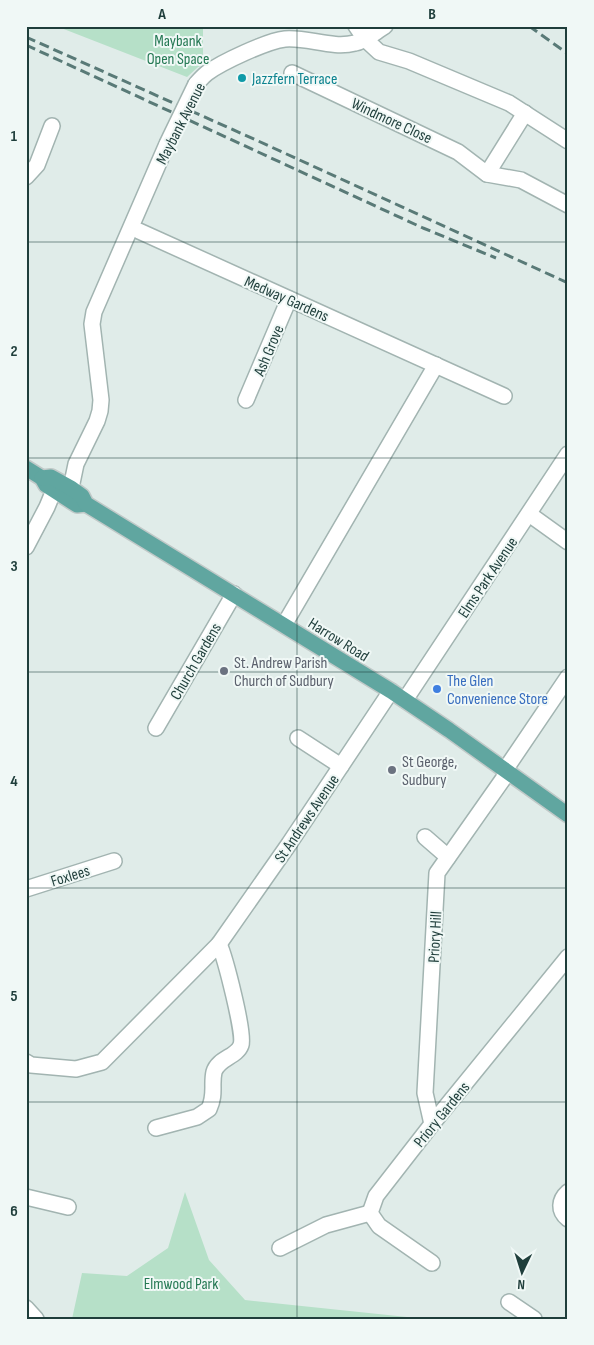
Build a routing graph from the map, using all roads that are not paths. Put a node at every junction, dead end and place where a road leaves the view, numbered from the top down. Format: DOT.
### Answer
graph roads {
  1 [pos="356,26"];
  2 [pos="385,26"];
  3 [pos="364,40"];
  4 [pos="292,73"];
  5 [pos="525,113"];
  6 [pos="52,126"];
  7 [pos="568,141"];
  8 [pos="487,174"];
  9 [pos="26,177"];
  10 [pos="568,205"];
  11 [pos="139,231"];
  12 [pos="289,299"];
  13 [pos="436,365"];
  14 [pos="504,396"];
  15 [pos="246,400"];
  16 [pos="568,454"];
  17 [pos="76,464"];
  18 [pos="26,468"];
  19 [pos="49,482"];
  20 [pos="71,488"];
  21 [pos="86,504"];
  22 [pos="528,514"];
  23 [pos="30,541"];
  24 [pos="568,542"];
  25 [pos="234,594"];
  26 [pos="284,626"];
  27 [pos="568,676"];
  28 [pos="391,691"];
  29 [pos="405,700"];
  30 [pos="156,728"];
  31 [pos="298,738"];
  32 [pos="341,766"];
  33 [pos="507,771"];
  34 [pos="566,811"];
  35 [pos="425,837"];
  36 [pos="448,857"];
  37 [pos="114,861"];
  38 [pos="26,888"];
  39 [pos="219,944"];
  40 [pos="568,957"];
  41 [pos="26,1062"];
  42 [pos="432,1124"];
  43 [pos="156,1128"];
  44 [pos="568,1192"];
  45 [pos="26,1197"];
  46 [pos="68,1207"];
  47 [pos="370,1213"];
  48 [pos="568,1219"];
  49 [pos="280,1248"];
  50 [pos="432,1263"];
  51 [pos="509,1302"];
  52 [pos="26,1308"];
  53 [pos="36,1319"];
  54 [pos="534,1319"];
  1 -- 3 [label="street"];
  2 -- 3 [label="street"];
  3 -- 5 [label="street"];
  3 -- 17 [label="street, Maybank Avenue, bridge"];
  4 -- 8 [label="street, Windmore Close"];
  5 -- 7 [label="street"];
  5 -- 8 [label="street"];
  6 -- 9 [label="street"];
  8 -- 10 [label="street, Windmore Close"];
  11 -- 12 [label="street, Medway Gardens"];
  12 -- 13 [label="street, Medway Gardens"];
  12 -- 15 [label="street, Ash Grove"];
  13 -- 14 [label="street, Medway Gardens"];
  13 -- 26 [label="street"];
  16 -- 22 [label="street, Elms Park Avenue"];
  17 -- 19 [label="street"];
  17 -- 20 [label="street, Maybank Avenue"];
  18 -- 19 [label="main road, Harrow Road"];
  19 -- 20 [label="main road, Harrow Road"];
  19 -- 21 [label="main road, Harrow Road"];
  19 -- 23 [label="street"];
  20 -- 21 [label="main road, Harrow Road"];
  21 -- 25 [label="main road, Harrow Road"];
  22 -- 24 [label="street"];
  22 -- 29 [label="street, Elms Park Avenue"];
  25 -- 26 [label="main road, Harrow Road"];
  25 -- 30 [label="street, Church Gardens"];
  26 -- 28 [label="main road, Harrow Road"];
  27 -- 33 [label="street, Priory Hill"];
  28 -- 29 [label="main road, Harrow Road"];
  28 -- 32 [label="street, St Andrews Avenue"];
  29 -- 33 [label="main road, Harrow Road"];
  31 -- 32 [label="street"];
  32 -- 39 [label="street, St Andrews Avenue"];
  33 -- 34 [label="main road, Harrow Road"];
  33 -- 36 [label="street, Priory Hill"];
  35 -- 36 [label="street"];
  36 -- 42 [label="street, Priory Hill"];
  37 -- 38 [label="street, Foxlees"];
  39 -- 41 [label="street, St Andrews Avenue"];
  39 -- 43 [label="street"];
  40 -- 42 [label="street, Priory Gardens"];
  42 -- 47 [label="street, Priory Gardens"];
  44 -- 48 [label="street"];
  45 -- 46 [label="street"];
  47 -- 49 [label="street"];
  47 -- 50 [label="street"];
  51 -- 54 [label="street"];
  52 -- 53 [label="street"];
}
